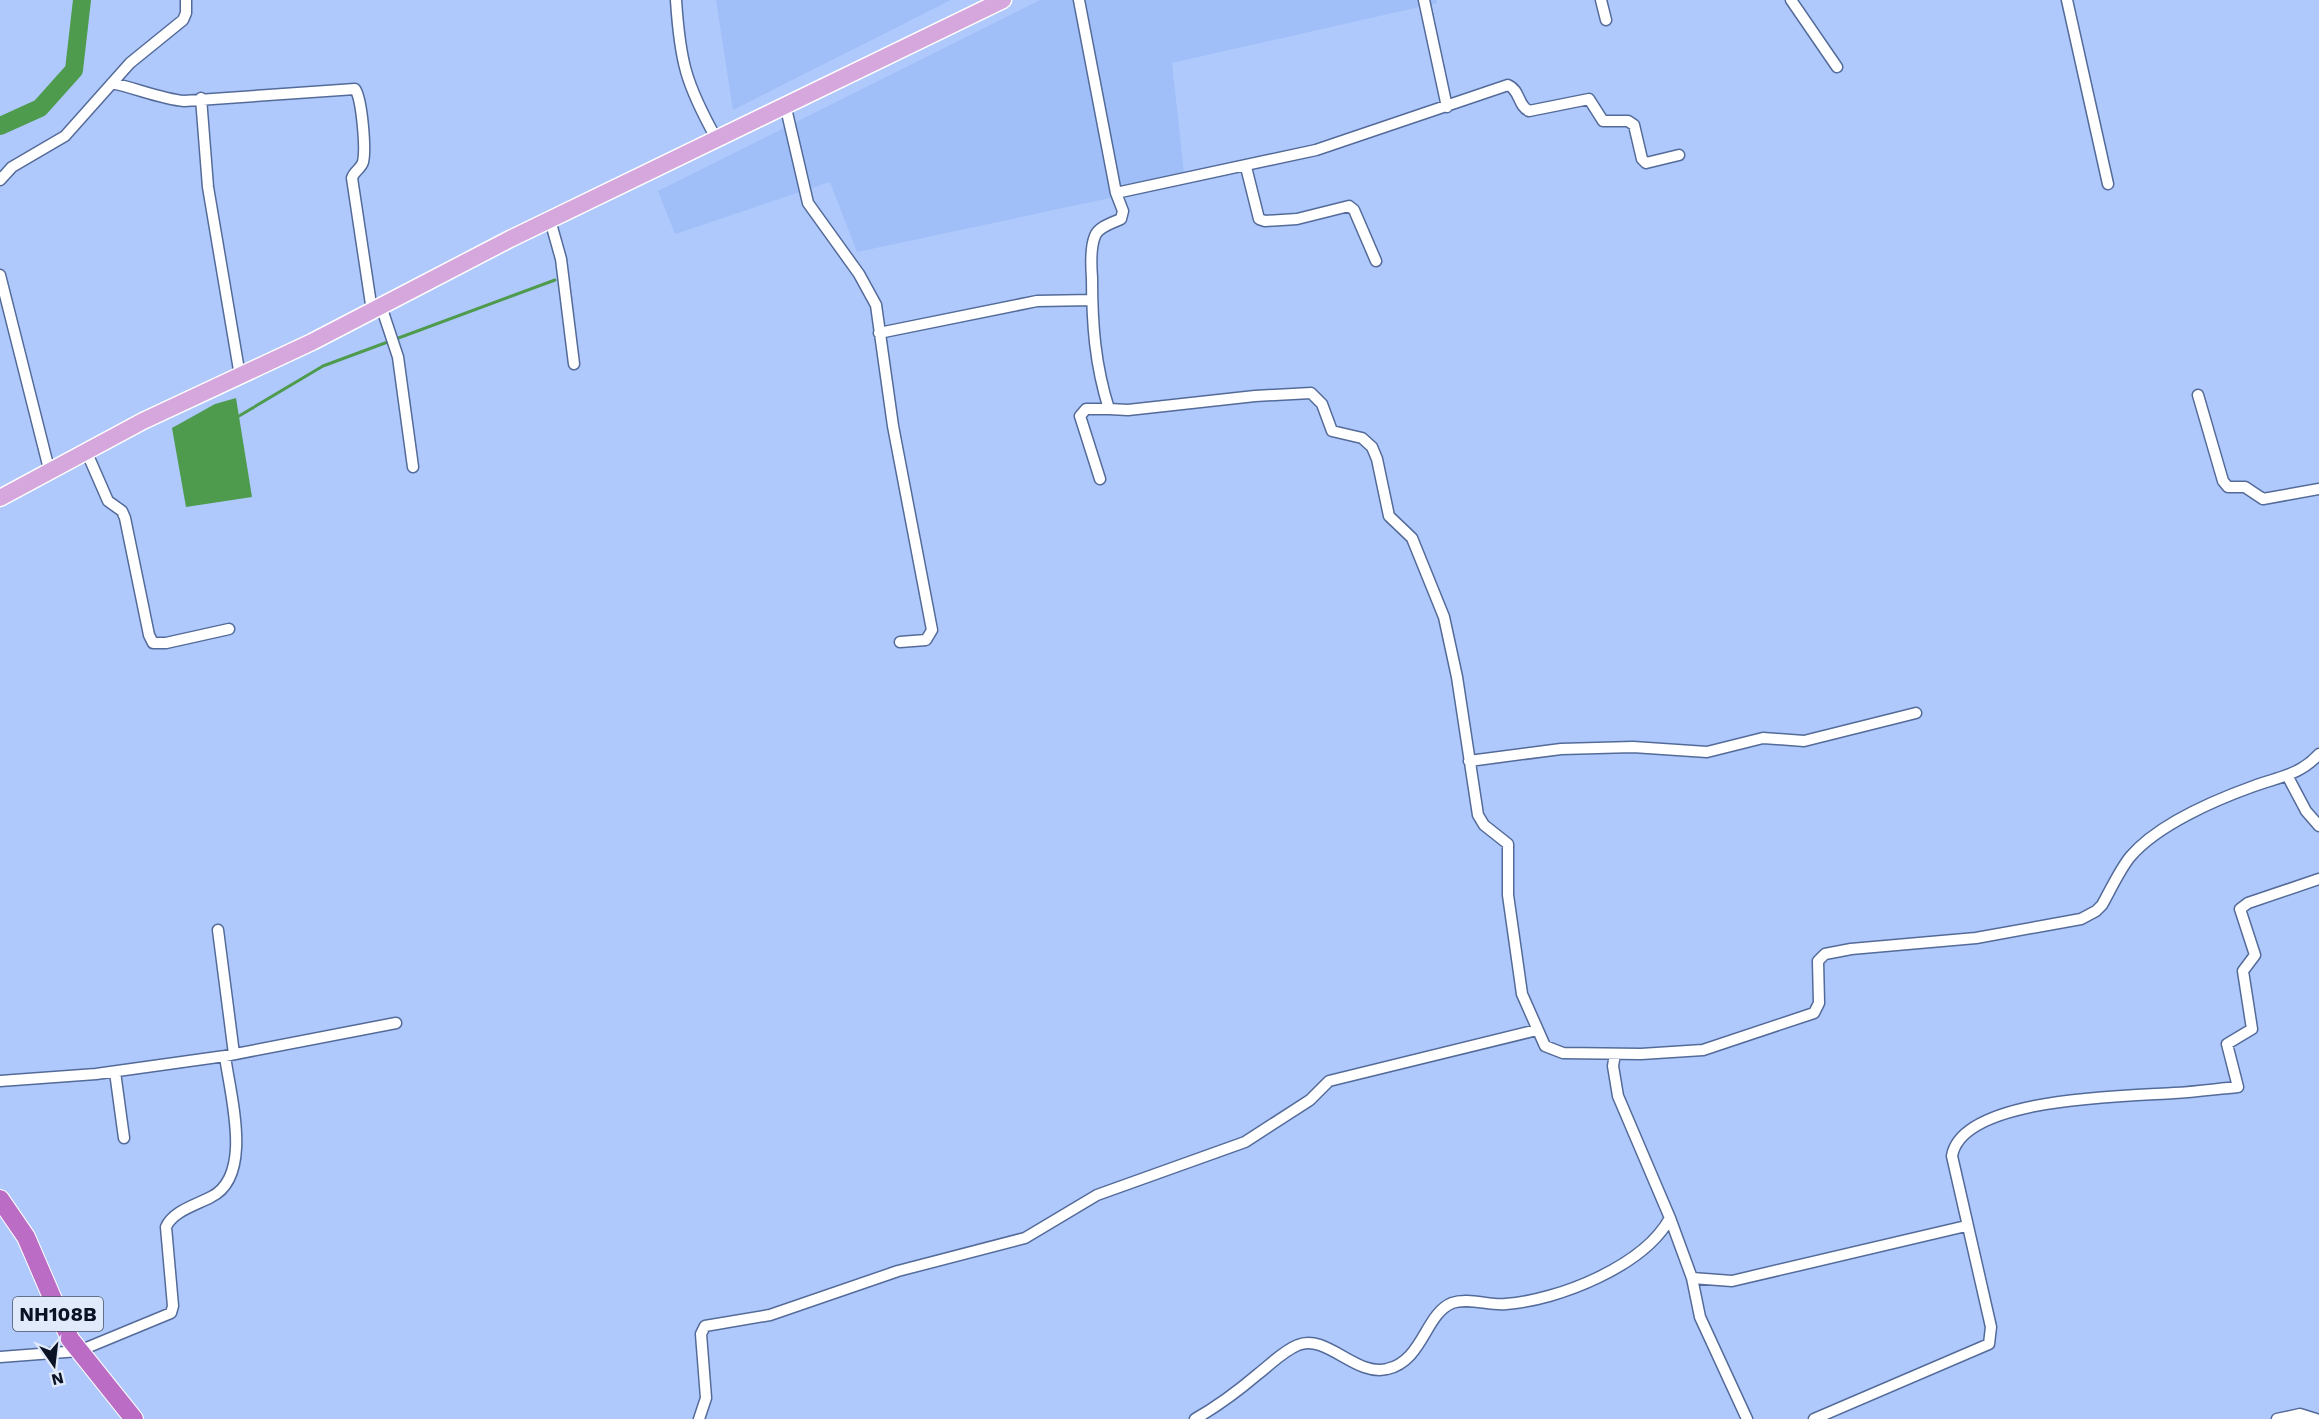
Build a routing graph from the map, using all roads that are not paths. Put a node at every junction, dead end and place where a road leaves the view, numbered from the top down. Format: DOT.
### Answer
graph roads {
  1 [pos="186,0"];
  2 [pos="676,0"];
  3 [pos="1002,0"];
  4 [pos="1079,0"];
  5 [pos="1424,0"];
  6 [pos="1601,0"];
  7 [pos="1791,0"];
  8 [pos="2067,0"];
  9 [pos="1606,20"];
  10 [pos="1837,67"];
  11 [pos="112,83"];
  12 [pos="201,98"];
  13 [pos="785,105"];
  14 [pos="1447,107"];
  15 [pos="716,138"];
  16 [pos="1679,156"];
  17 [pos="1246,167"];
  18 [pos="0,180"];
  19 [pos="2108,184"];
  20 [pos="1116,193"];
  21 [pos="550,220"];
  22 [pos="1376,261"];
  23 [pos="0,275"];
  24 [pos="1092,300"];
  25 [pos="376,309"];
  26 [pos="879,333"];
  27 [pos="574,364"];
  28 [pos="240,376"];
  29 [pos="2198,394"];
  30 [pos="1109,409"];
  31 [pos="87,453"];
  32 [pos="413,467"];
  33 [pos="50,473"];
  34 [pos="1101,479"];
  35 [pos="2319,489"];
  36 [pos="0,498"];
  37 [pos="229,629"];
  38 [pos="900,642"];
  39 [pos="1916,713"];
  40 [pos="2319,754"];
  41 [pos="1468,761"];
  42 [pos="2288,777"];
  43 [pos="2319,826"];
  44 [pos="2319,879"];
  45 [pos="218,930"];
  46 [pos="396,1023"];
  47 [pos="1537,1030"];
  48 [pos="1615,1054"];
  49 [pos="230,1055"];
  50 [pos="115,1072"];
  51 [pos="0,1081"];
  52 [pos="124,1138"];
  53 [pos="0,1199"];
  54 [pos="1670,1218"];
  55 [pos="1966,1226"];
  56 [pos="1692,1278"];
  57 [pos="79,1351"];
  58 [pos="0,1357"];
  59 [pos="134,1419"];
  60 [pos="699,1419"];
  61 [pos="1195,1419"];
  62 [pos="1747,1419"];
  63 [pos="1814,1419"];
  64 [pos="2277,1419"];
  65 [pos="2316,1419"];
  1 -- 11 [label="street"];
  2 -- 15 [label="street"];
  3 -- 13 [label="main road"];
  4 -- 20 [label="street"];
  5 -- 14 [label="street"];
  6 -- 9 [label="street"];
  7 -- 10 [label="street"];
  8 -- 19 [label="street"];
  11 -- 12 [label="street"];
  11 -- 18 [label="street"];
  12 -- 25 [label="street"];
  12 -- 28 [label="street"];
  13 -- 15 [label="main road"];
  13 -- 26 [label="street"];
  14 -- 16 [label="street"];
  14 -- 17 [label="street"];
  15 -- 21 [label="main road"];
  17 -- 20 [label="street"];
  17 -- 22 [label="street"];
  20 -- 24 [label="street"];
  21 -- 25 [label="main road"];
  21 -- 27 [label="street"];
  23 -- 33 [label="street"];
  24 -- 26 [label="street"];
  24 -- 30 [label="street"];
  25 -- 28 [label="main road"];
  25 -- 32 [label="street"];
  26 -- 38 [label="street"];
  28 -- 31 [label="main road"];
  29 -- 35 [label="street"];
  30 -- 34 [label="street"];
  30 -- 41 [label="street"];
  31 -- 33 [label="main road"];
  31 -- 37 [label="street"];
  33 -- 36 [label="main road"];
  39 -- 41 [label="street"];
  40 -- 42 [label="street"];
  41 -- 47 [label="street"];
  42 -- 43 [label="street"];
  42 -- 48 [label="street"];
  44 -- 55 [label="street"];
  45 -- 49 [label="street"];
  46 -- 49 [label="street"];
  47 -- 48 [label="street"];
  47 -- 60 [label="street"];
  48 -- 54 [label="street"];
  49 -- 50 [label="street"];
  49 -- 57 [label="street"];
  50 -- 51 [label="street"];
  50 -- 52 [label="street"];
  53 -- 57 [label="highway, NH108B"];
  54 -- 56 [label="street"];
  54 -- 61 [label="street"];
  55 -- 56 [label="street"];
  55 -- 63 [label="street"];
  56 -- 62 [label="street"];
  57 -- 58 [label="street"];
  57 -- 59 [label="highway, NH108B"];
  64 -- 65 [label="street"];
}
